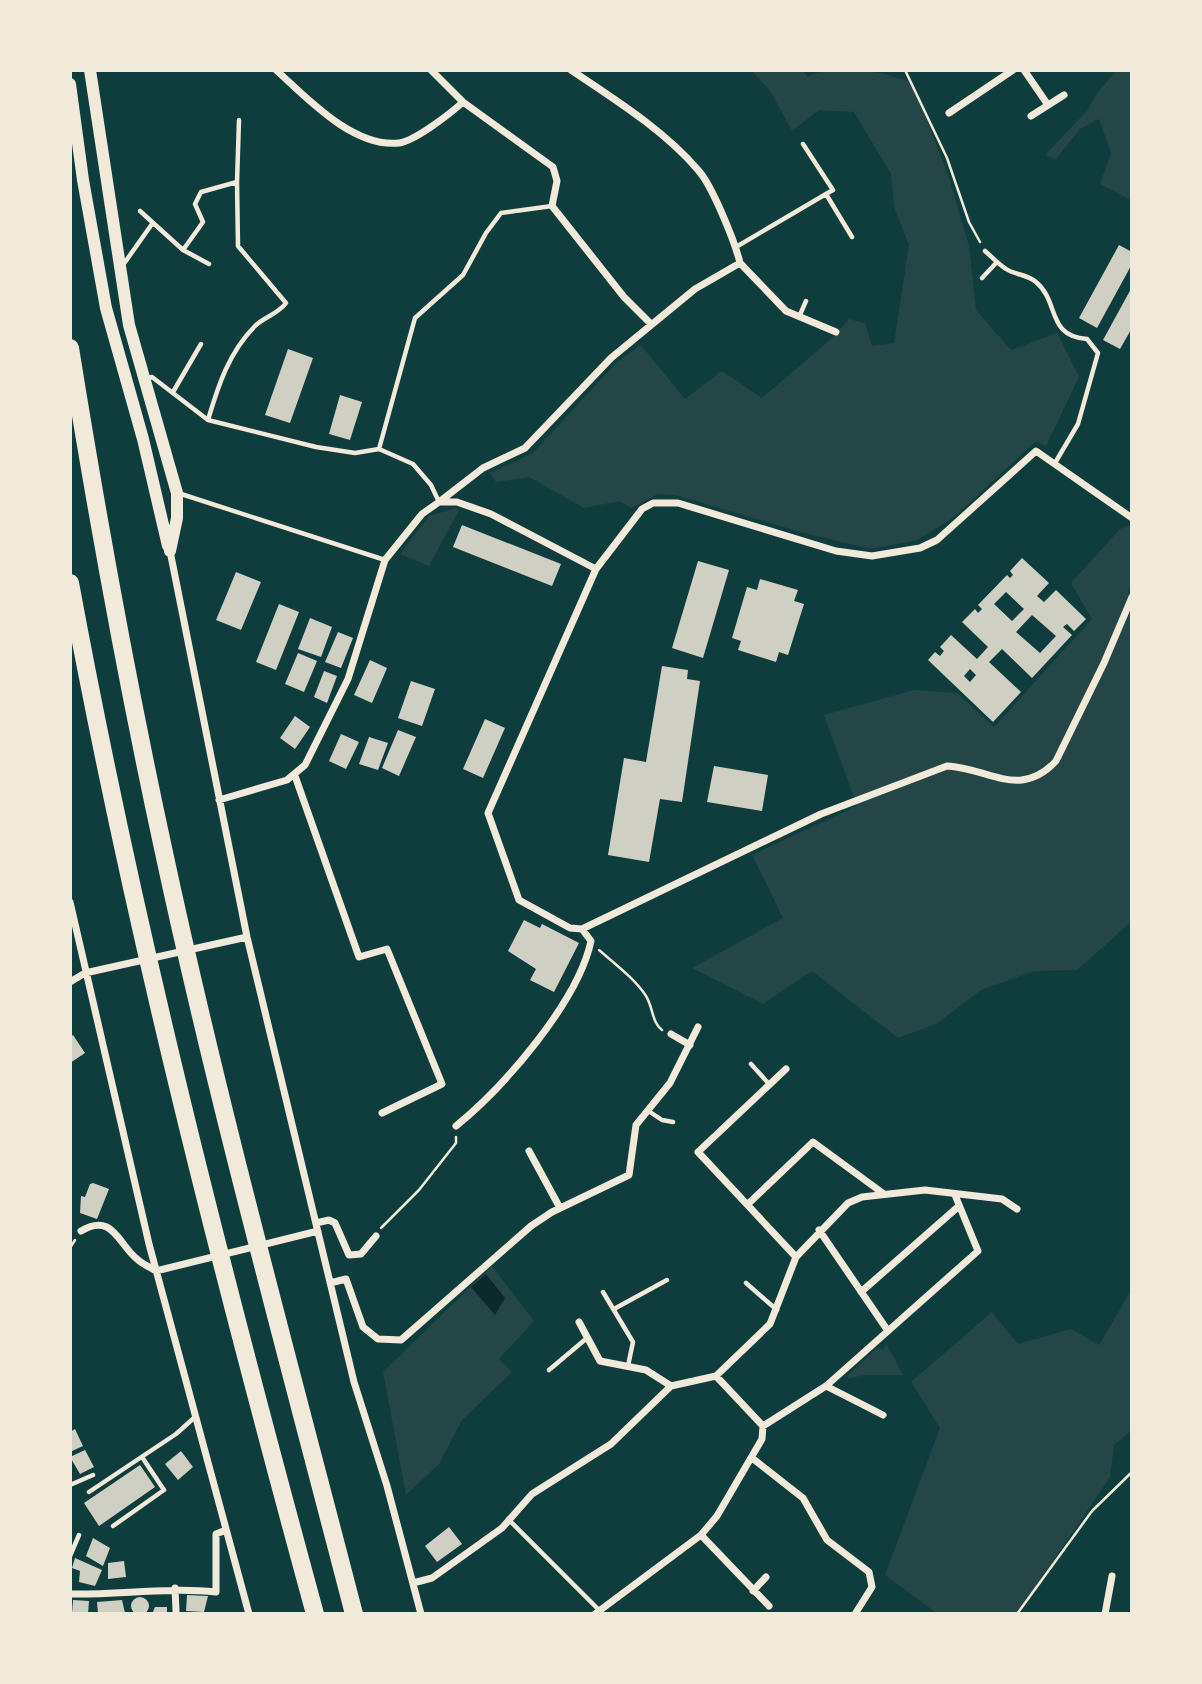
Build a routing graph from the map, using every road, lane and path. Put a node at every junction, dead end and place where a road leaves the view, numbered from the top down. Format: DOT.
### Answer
graph roads {
  1 [pos="90,70"];
  2 [pos="276,70"];
  3 [pos="431,70"];
  4 [pos="571,70"];
  5 [pos="905,70"];
  6 [pos="1013,70"];
  7 [pos="1024,70"];
  8 [pos="70,84"];
  9 [pos="1064,95"];
  10 [pos="463,102"];
  11 [pos="1048,106"];
  12 [pos="949,113"];
  13 [pos="1031,116"];
  14 [pos="239,120"];
  15 [pos="803,145"];
  16 [pos="237,182"];
  17 [pos="826,194"];
  18 [pos="552,206"];
  19 [pos="140,211"];
  20 [pos="152,224"];
  21 [pos="852,237"];
  22 [pos="737,247"];
  23 [pos="183,250"];
  24 [pos="985,251"];
  25 [pos="740,262"];
  26 [pos="997,262"];
  27 [pos="209,264"];
  28 [pos="121,268"];
  29 [pos="982,278"];
  30 [pos="806,301"];
  31 [pos="799,317"];
  32 [pos="651,324"];
  33 [pos="836,332"];
  34 [pos="201,344"];
  35 [pos="70,348"];
  36 [pos="144,379"];
  37 [pos="173,392"];
  38 [pos="208,420"];
  39 [pos="379,449"];
  40 [pos="1055,463"];
  41 [pos="177,493"];
  42 [pos="439,502"];
  43 [pos="1132,518"];
  44 [pos="170,551"];
  45 [pos="385,560"];
  46 [pos="596,569"];
  47 [pos="70,583"];
  48 [pos="1132,597"];
  49 [pos="295,776"];
  50 [pos="219,800"];
  51 [pos="70,902"];
  52 [pos="582,929"];
  53 [pos="247,937"];
  54 [pos="599,950"];
  55 [pos="85,973"];
  56 [pos="70,982"];
  57 [pos="698,1027"];
  58 [pos="670,1035"];
  59 [pos="690,1045"];
  60 [pos="751,1064"];
  61 [pos="786,1069"];
  62 [pos="769,1084"];
  63 [pos="650,1112"];
  64 [pos="382,1113"];
  65 [pos="673,1122"];
  66 [pos="456,1126"];
  67 [pos="456,1143"];
  68 [pos="529,1151"];
  69 [pos="884,1195"];
  70 [pos="955,1195"];
  71 [pos="748,1204"];
  72 [pos="959,1206"];
  73 [pos="560,1208"];
  74 [pos="1017,1209"];
  75 [pos="317,1227"];
  76 [pos="819,1230"];
  77 [pos="81,1231"];
  78 [pos="376,1235"];
  79 [pos="796,1257"];
  80 [pos="156,1271"];
  81 [pos="667,1279"];
  82 [pos="330,1283"];
  83 [pos="746,1283"];
  84 [pos="603,1292"];
  85 [pos="861,1292"];
  86 [pos="614,1309"];
  87 [pos="777,1310"];
  88 [pos="579,1322"];
  89 [pos="888,1331"];
  90 [pos="587,1338"];
  91 [pos="628,1366"];
  92 [pos="549,1370"];
  93 [pos="716,1377"];
  94 [pos="671,1386"];
  95 [pos="826,1386"];
  96 [pos="883,1415"];
  97 [pos="195,1416"];
  98 [pos="763,1426"];
  99 [pos="142,1457"];
  100 [pos="752,1458"];
  101 [pos="1132,1472"];
  102 [pos="93,1475"];
  103 [pos="70,1485"];
  104 [pos="89,1492"];
  105 [pos="508,1519"];
  106 [pos="113,1525"];
  107 [pos="226,1530"];
  108 [pos="79,1535"];
  109 [pos="701,1535"];
  110 [pos="70,1556"];
  111 [pos="1112,1576"];
  112 [pos="766,1577"];
  113 [pos="412,1583"];
  114 [pos="175,1588"];
  115 [pos="753,1591"];
  116 [pos="70,1594"];
  117 [pos="769,1606"];
  118 [pos="176,1611"];
  119 [pos="597,1612"];
  120 [pos="249,1614"];
  121 [pos="315,1614"];
  122 [pos="354,1614"];
  123 [pos="421,1614"];
  124 [pos="855,1614"];
  125 [pos="1017,1614"];
  126 [pos="1105,1614"];
  1 -- 28 [label="street"];
  2 -- 10 [label="street"];
  3 -- 10 [label="street"];
  4 -- 22 [label="street"];
  5 -- 24 [label="path"];
  6 -- 12 [label="street"];
  7 -- 11 [label="street"];
  8 -- 44 [label="street"];
  9 -- 11 [label="street"];
  10 -- 18 [label="street"];
  11 -- 13 [label="street"];
  14 -- 16 [label="lane"];
  15 -- 17 [label="lane"];
  16 -- 23 [label="lane"];
  16 -- 38 [label="lane"];
  17 -- 21 [label="lane"];
  17 -- 22 [label="lane"];
  18 -- 32 [label="street"];
  18 -- 39 [label="lane"];
  19 -- 20 [label="lane"];
  20 -- 23 [label="lane"];
  20 -- 28 [label="lane"];
  22 -- 25 [label="street"];
  23 -- 27 [label="lane"];
  24 -- 26 [label="lane"];
  25 -- 31 [label="street"];
  25 -- 32 [label="street"];
  26 -- 29 [label="lane"];
  26 -- 40 [label="lane"];
  28 -- 36 [label="street"];
  30 -- 31 [label="lane"];
  31 -- 33 [label="street"];
  32 -- 42 [label="street"];
  34 -- 37 [label="lane"];
  35 -- 122 [label="highway"];
  36 -- 37 [label="lane"];
  36 -- 41 [label="street"];
  37 -- 38 [label="lane"];
  38 -- 39 [label="lane"];
  39 -- 42 [label="lane"];
  40 -- 43 [label="street"];
  40 -- 46 [label="street"];
  41 -- 44 [label="street"];
  41 -- 45 [label="lane"];
  42 -- 45 [label="street"];
  42 -- 46 [label="street"];
  44 -- 50 [label="street"];
  45 -- 49 [label="street"];
  46 -- 52 [label="street"];
  47 -- 121 [label="highway"];
  48 -- 52 [label="street"];
  49 -- 50 [label="street"];
  49 -- 64 [label="street"];
  50 -- 53 [label="street"];
  51 -- 55 [label="street"];
  52 -- 66 [label="street"];
  53 -- 55 [label="street"];
  53 -- 75 [label="street"];
  54 -- 58 [label="path"];
  55 -- 56 [label="street"];
  55 -- 80 [label="street"];
  57 -- 59 [label="street"];
  58 -- 59 [label="street"];
  59 -- 63 [label="street"];
  60 -- 62 [label="lane"];
  61 -- 62 [label="street"];
  62 -- 71 [label="street"];
  63 -- 65 [label="lane"];
  63 -- 73 [label="street"];
  67 -- 78 [label="path"];
  68 -- 73 [label="street"];
  69 -- 70 [label="street"];
  69 -- 71 [label="street"];
  69 -- 76 [label="street"];
  70 -- 72 [label="street"];
  70 -- 74 [label="street"];
  71 -- 79 [label="street"];
  72 -- 85 [label="street"];
  72 -- 89 [label="street"];
  73 -- 82 [label="street"];
  75 -- 78 [label="street"];
  75 -- 80 [label="street"];
  75 -- 82 [label="street"];
  76 -- 79 [label="street"];
  76 -- 85 [label="street"];
  77 -- 80 [label="street"];
  79 -- 87 [label="street"];
  80 -- 97 [label="street"];
  81 -- 86 [label="lane"];
  82 -- 113 [label="street"];
  83 -- 87 [label="lane"];
  84 -- 86 [label="lane"];
  85 -- 89 [label="street"];
  86 -- 91 [label="lane"];
  87 -- 93 [label="street"];
  88 -- 90 [label="street"];
  89 -- 95 [label="street"];
  90 -- 91 [label="street"];
  90 -- 92 [label="lane"];
  91 -- 94 [label="street"];
  93 -- 94 [label="street"];
  93 -- 98 [label="street"];
  94 -- 105 [label="street"];
  95 -- 96 [label="street"];
  95 -- 98 [label="street"];
  97 -- 99 [label="lane"];
  97 -- 107 [label="street"];
  98 -- 100 [label="street"];
  99 -- 104 [label="lane"];
  99 -- 106 [label="lane"];
  100 -- 109 [label="street"];
  100 -- 124 [label="street"];
  101 -- 125 [label="path"];
  102 -- 103 [label="lane"];
  105 -- 113 [label="street"];
  105 -- 119 [label="lane"];
  107 -- 114 [label="street"];
  107 -- 120 [label="street"];
  108 -- 110 [label="lane"];
  109 -- 115 [label="street"];
  109 -- 119 [label="street"];
  111 -- 126 [label="street"];
  112 -- 115 [label="street"];
  113 -- 123 [label="street"];
  114 -- 116 [label="street"];
  114 -- 118 [label="street"];
  115 -- 117 [label="street"];
}
